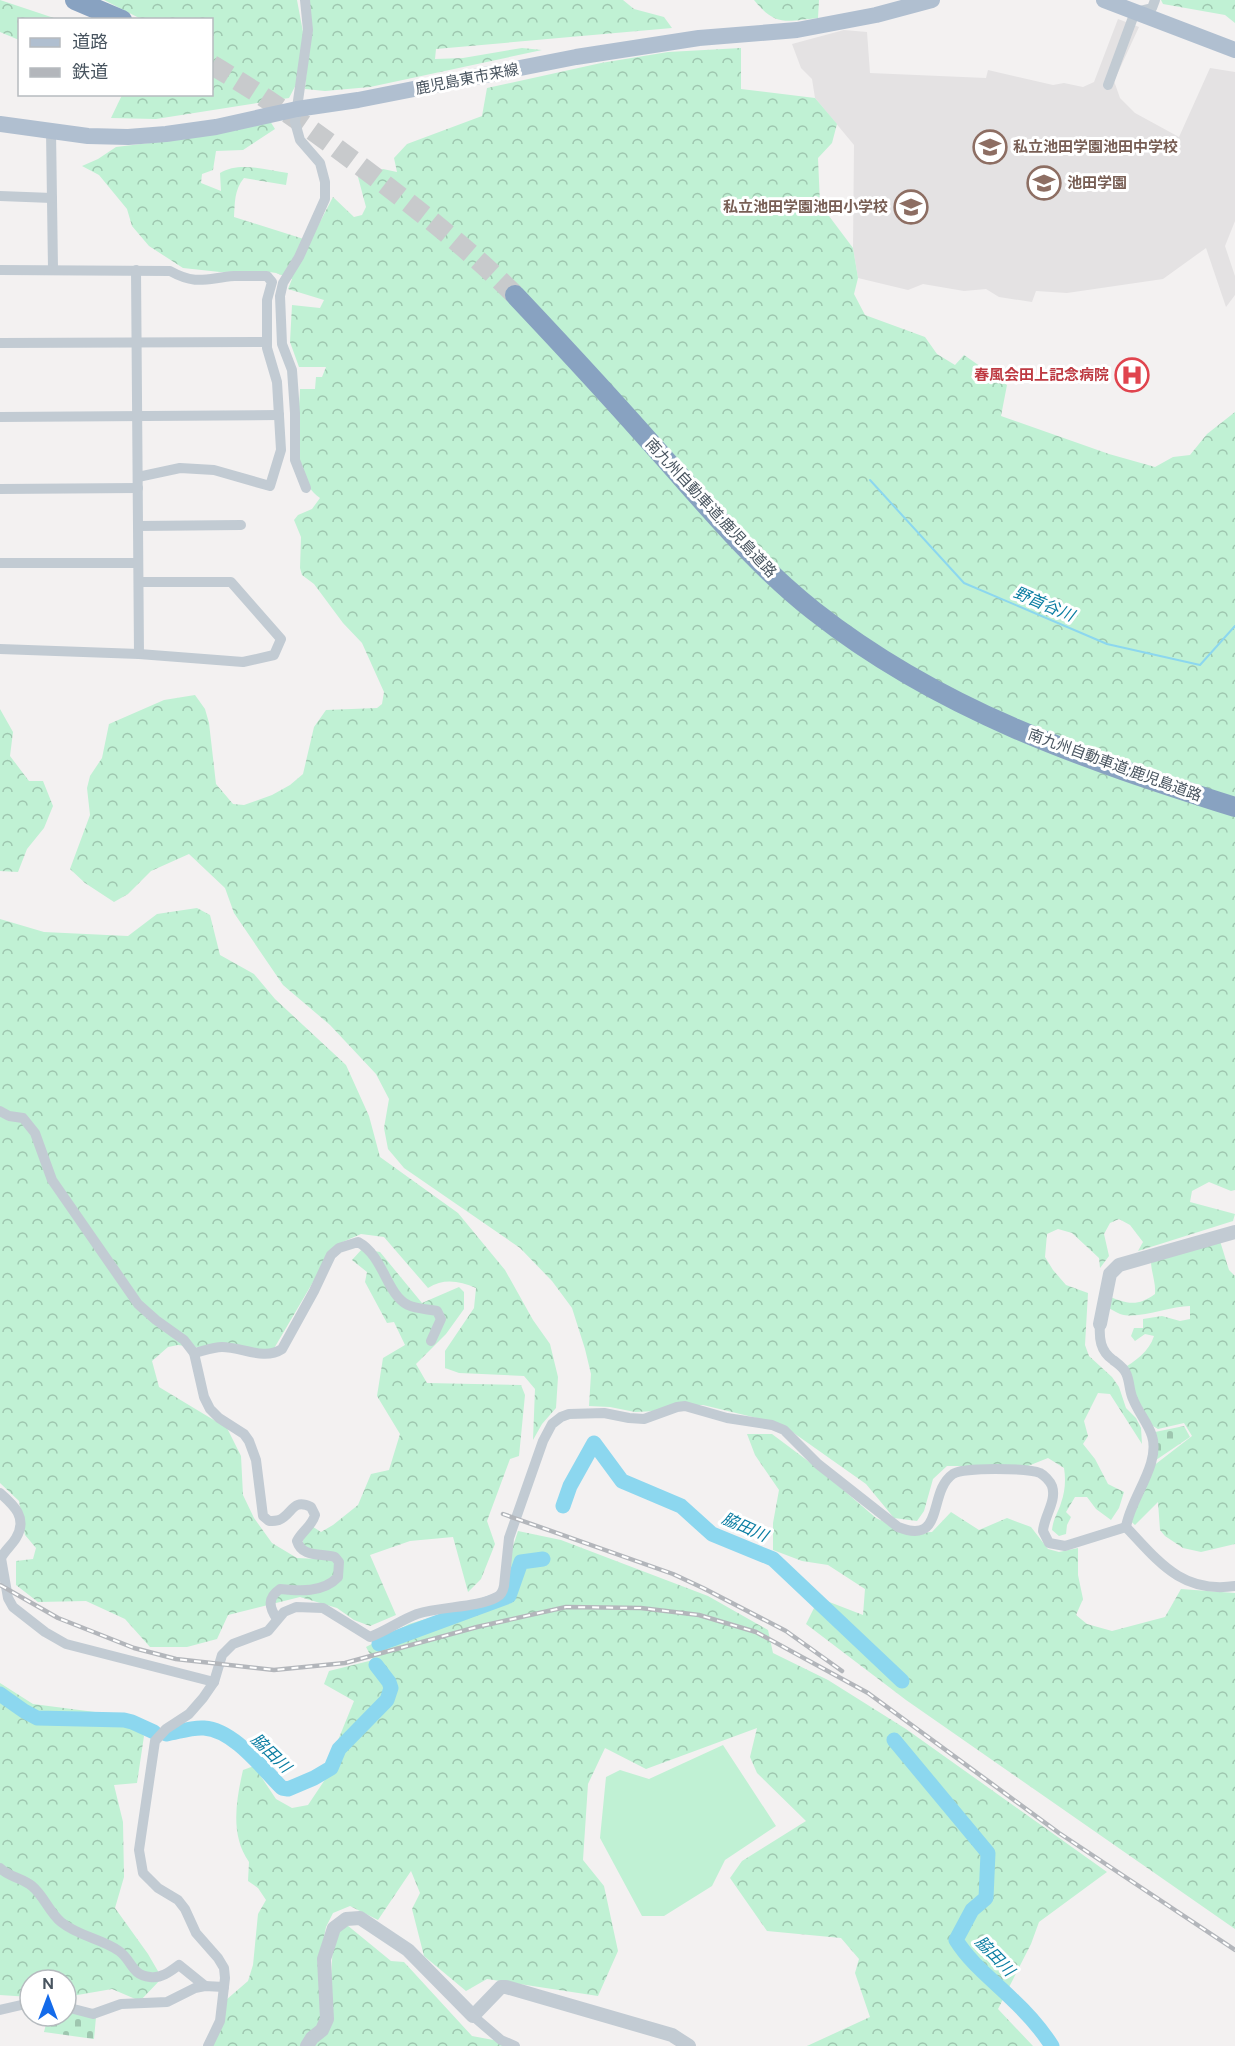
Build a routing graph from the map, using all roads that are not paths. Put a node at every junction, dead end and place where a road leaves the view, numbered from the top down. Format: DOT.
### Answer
graph roads {
  1 [pos="75,0"];
  2 [pos="305,0"];
  3 [pos="932,0"];
  4 [pos="1104,0"];
  5 [pos="1155,0"];
  6 [pos="1135,12"];
  7 [pos="117,18"];
  8 [pos="1235,50"];
  9 [pos="1108,85"];
  10 [pos="297,109"];
  11 [pos="0,124"];
  12 [pos="51,131"];
  13 [pos="0,196"];
  14 [pos="52,198"];
  15 [pos="53,269"];
  16 [pos="0,270"];
  17 [pos="136,270"];
  18 [pos="515,295"];
  19 [pos="137,342"];
  20 [pos="267,342"];
  21 [pos="0,343"];
  22 [pos="279,415"];
  23 [pos="137,416"];
  24 [pos="0,417"];
  25 [pos="138,482"];
  26 [pos="306,488"];
  27 [pos="0,489"];
  28 [pos="241,525"];
  29 [pos="138,526"];
  30 [pos="0,563"];
  31 [pos="138,563"];
  32 [pos="139,582"];
  33 [pos="0,649"];
  34 [pos="139,654"];
  35 [pos="1235,807"];
  36 [pos="0,1111"];
  37 [pos="1235,1232"];
  38 [pos="1100,1324"];
  39 [pos="431,1341"];
  40 [pos="194,1353"];
  41 [pos="0,1493"];
  42 [pos="1126,1527"];
  43 [pos="1235,1586"];
  44 [pos="277,1619"];
  45 [pos="214,1682"];
  46 [pos="0,1868"];
  47 [pos="205,1986"];
  48 [pos="224,1987"];
  49 [pos="18,2006"];
  50 [pos="0,2010"];
  51 [pos="78,2010"];
  52 [pos="472,2016"];
  53 [pos="208,2046"];
  54 [pos="307,2046"];
  55 [pos="514,2046"];
  56 [pos="689,2046"];
  1 -- 7 [label="highway"];
  2 -- 10 [label="street"];
  3 -- 10 [label="main road, 鹿児島東市来線"];
  4 -- 6 [label="main road"];
  5 -- 6 [label="street"];
  6 -- 8 [label="main road"];
  6 -- 9 [label="street"];
  10 -- 12 [label="main road, 鹿児島東市来線"];
  10 -- 26 [label="street"];
  11 -- 12 [label="main road, 鹿児島東市来線"];
  12 -- 14 [label="street"];
  13 -- 14 [label="street"];
  14 -- 15 [label="street"];
  15 -- 16 [label="street"];
  15 -- 17 [label="street"];
  17 -- 19 [label="street"];
  17 -- 20 [label="street"];
  18 -- 35 [label="highway, 南九州自動車道;鹿児島道路"];
  19 -- 20 [label="street"];
  19 -- 21 [label="street"];
  19 -- 23 [label="street"];
  20 -- 22 [label="street"];
  22 -- 23 [label="street"];
  22 -- 25 [label="street"];
  23 -- 24 [label="street"];
  23 -- 25 [label="street"];
  25 -- 27 [label="street"];
  25 -- 29 [label="street"];
  28 -- 29 [label="street"];
  29 -- 31 [label="street"];
  30 -- 31 [label="street"];
  31 -- 32 [label="street"];
  32 -- 34 [label="street"];
  32 -- 34 [label="street"];
  33 -- 34 [label="street"];
  36 -- 40 [label="street"];
  37 -- 38 [label="street"];
  38 -- 42 [label="street"];
  39 -- 40 [label="street"];
  40 -- 44 [label="street"];
  41 -- 45 [label="street"];
  42 -- 43 [label="street"];
  42 -- 44 [label="street"];
  44 -- 45 [label="street"];
  45 -- 48 [label="street"];
  46 -- 47 [label="street"];
  47 -- 48 [label="street"];
  47 -- 51 [label="street"];
  48 -- 53 [label="street"];
  49 -- 50 [label="street"];
  52 -- 54 [label="street"];
  52 -- 55 [label="street"];
  52 -- 56 [label="street"];
}
